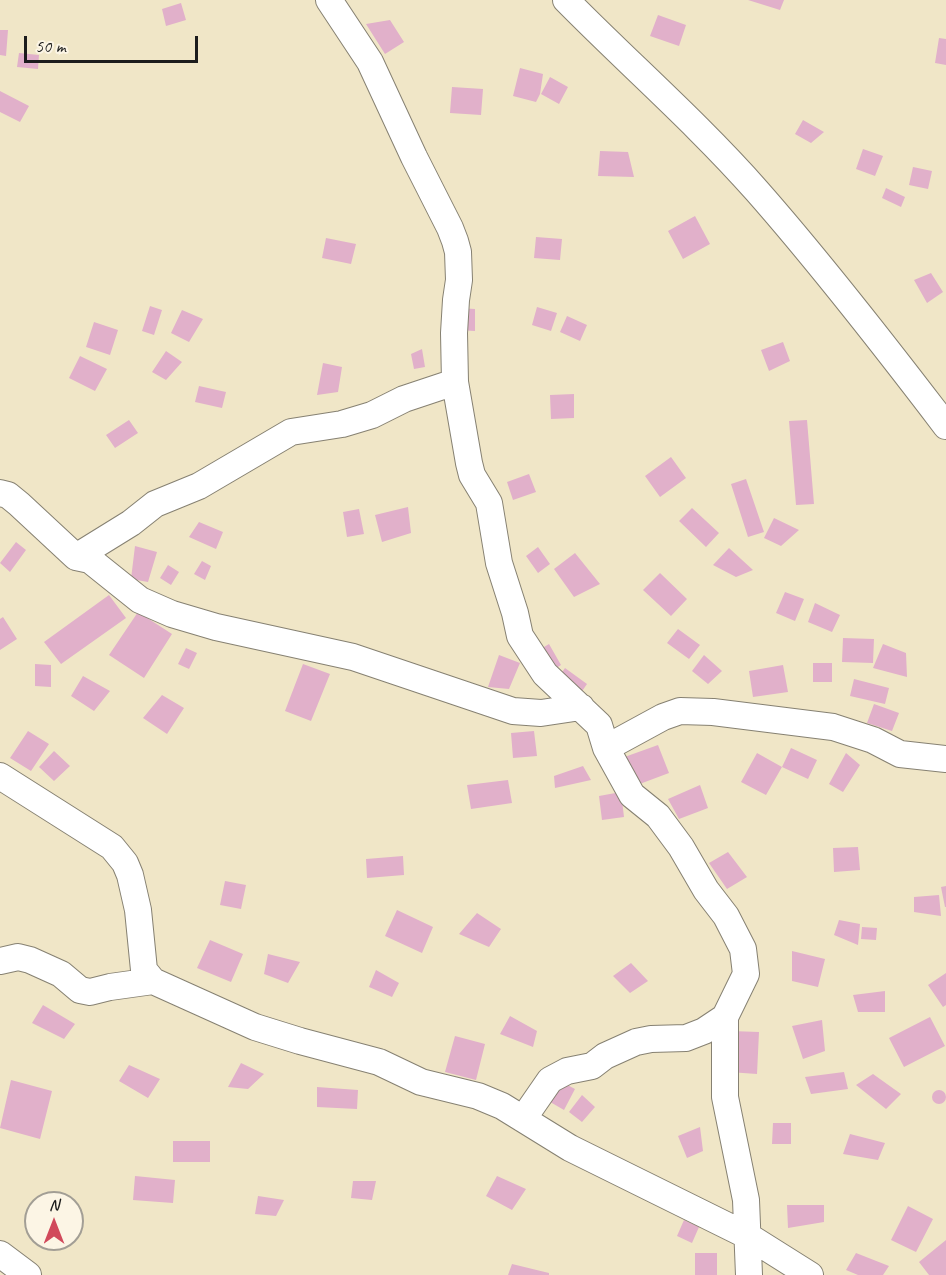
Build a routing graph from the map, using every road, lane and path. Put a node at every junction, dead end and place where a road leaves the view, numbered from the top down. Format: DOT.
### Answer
graph roads {
  1 [pos="329,0"];
  2 [pos="566,0"];
  3 [pos="455,382"];
  4 [pos="946,426"];
  5 [pos="0,493"];
  6 [pos="76,557"];
  7 [pos="581,707"];
  8 [pos="606,748"];
  9 [pos="946,759"];
  10 [pos="0,776"];
  11 [pos="0,961"];
  12 [pos="153,981"];
  13 [pos="726,1017"];
  14 [pos="523,1119"];
  15 [pos="748,1236"];
  16 [pos="0,1254"];
  17 [pos="28,1275"];
  18 [pos="748,1275"];
  19 [pos="810,1275"];
  1 -- 3 [label="street"];
  2 -- 4 [label="street"];
  3 -- 6 [label="street"];
  3 -- 7 [label="street"];
  5 -- 6 [label="street"];
  6 -- 7 [label="street"];
  7 -- 8 [label="street"];
  8 -- 9 [label="street"];
  8 -- 13 [label="street"];
  10 -- 12 [label="street"];
  11 -- 12 [label="street"];
  12 -- 14 [label="street"];
  13 -- 14 [label="street"];
  13 -- 15 [label="street"];
  14 -- 15 [label="street"];
  15 -- 18 [label="street"];
  15 -- 19 [label="street"];
  16 -- 17 [label="street"];
}
